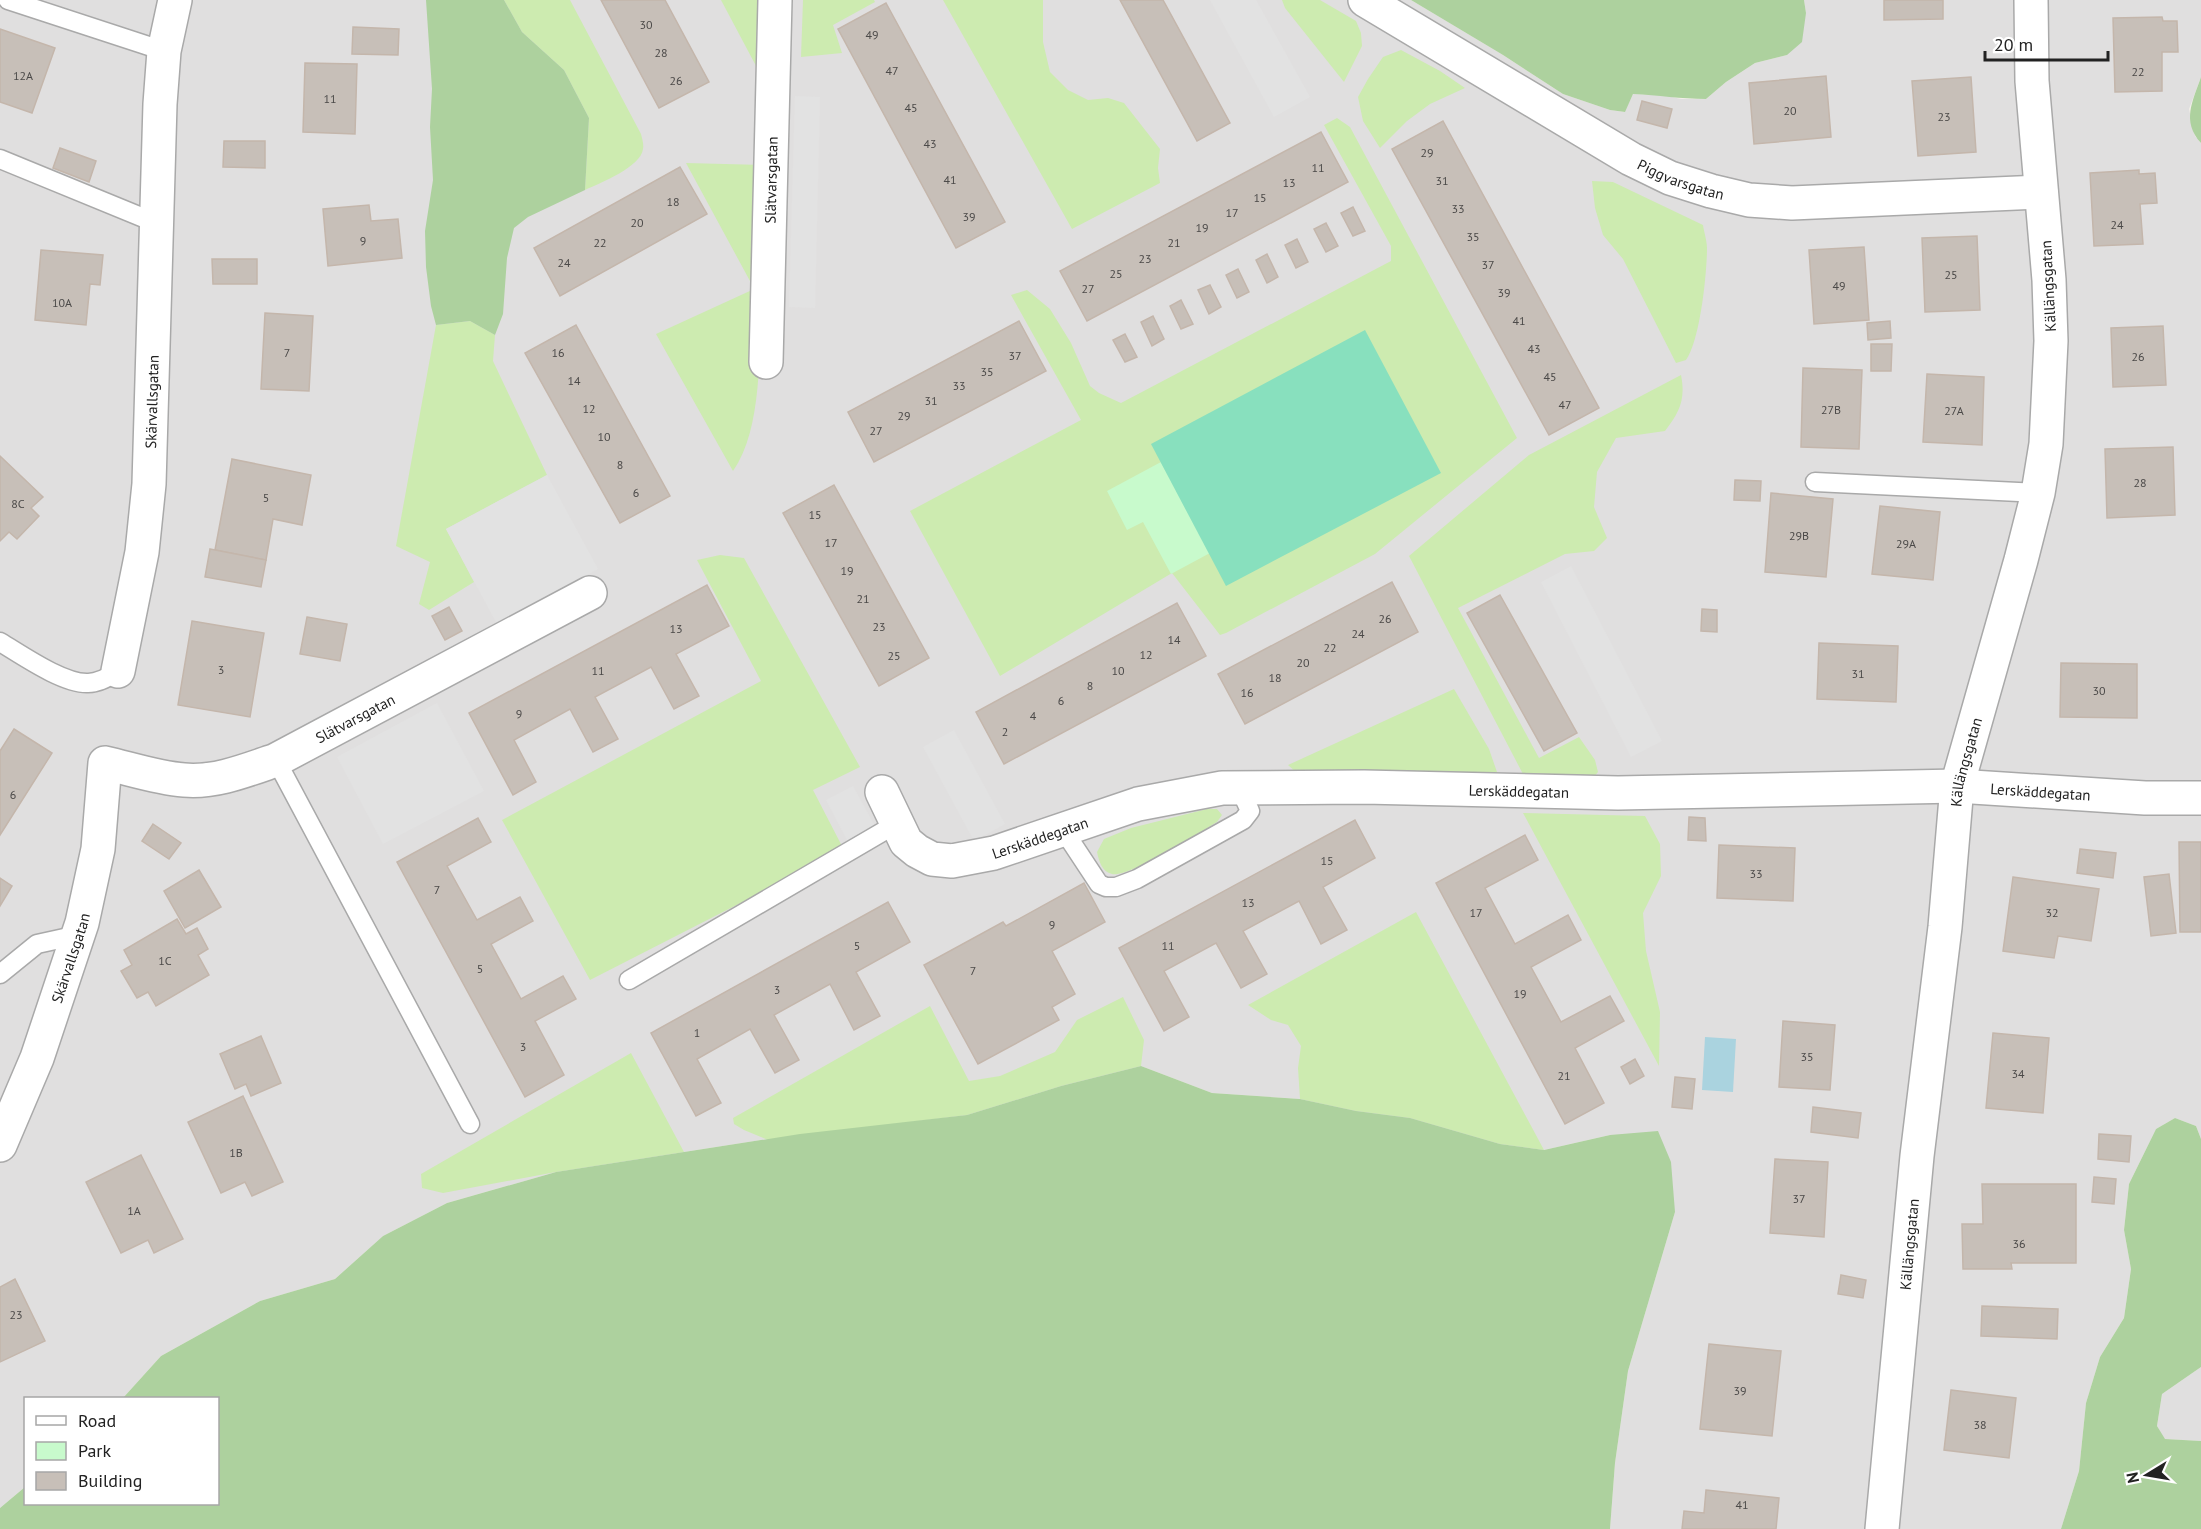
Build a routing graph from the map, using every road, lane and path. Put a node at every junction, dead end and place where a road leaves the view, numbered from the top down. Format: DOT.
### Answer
graph roads {
  1 [pos="8,0"];
  2 [pos="175,0"];
  3 [pos="775,0"];
  4 [pos="1365,0"];
  5 [pos="2031,0"];
  6 [pos="164,51"];
  7 [pos="0,159"];
  8 [pos="2041,192"];
  9 [pos="156,224"];
  10 [pos="766,362"];
  11 [pos="1815,482"];
  12 [pos="2038,493"];
  13 [pos="590,593"];
  14 [pos="0,642"];
  15 [pos="118,671"];
  16 [pos="276,760"];
  17 [pos="105,763"];
  18 [pos="1957,786"];
  19 [pos="1240,789"];
  20 [pos="882,792"];
  21 [pos="2201,798"];
  22 [pos="896,824"];
  23 [pos="1062,828"];
  24 [pos="78,935"];
  25 [pos="0,974"];
  26 [pos="629,980"];
  27 [pos="470,1124"];
  28 [pos="0,1145"];
  29 [pos="1882,1529"];
  1 -- 6 [label="lane"];
  2 -- 6 [label="street, Skärvallsgatan"];
  3 -- 10 [label="street, Slätvarsgatan"];
  4 -- 8 [label="street, Piggvarsgatan"];
  5 -- 8 [label="street, Källängsgatan"];
  6 -- 9 [label="street, Skärvallsgatan"];
  7 -- 9 [label="lane"];
  8 -- 12 [label="street, Källängsgatan"];
  9 -- 15 [label="street, Skärvallsgatan"];
  11 -- 12 [label="lane"];
  12 -- 18 [label="street, Källängsgatan"];
  13 -- 16 [label="street, Slätvarsgatan"];
  14 -- 15 [label="lane, Skärvallsgatan"];
  16 -- 17 [label="street, Slätvarsgatan"];
  16 -- 27 [label="lane"];
  17 -- 24 [label="street, Skärvallsgatan"];
  18 -- 19 [label="street, Lerskäddegatan"];
  18 -- 21 [label="street, Lerskäddegatan"];
  18 -- 29 [label="street, Källängsgatan"];
  19 -- 23 [label="street, Lerskäddegatan"];
  19 -- 23 [label="lane"];
  20 -- 22 [label="street, Lerskäddegatan"];
  22 -- 23 [label="street, Lerskäddegatan"];
  22 -- 26 [label="lane"];
  24 -- 25 [label="lane"];
  24 -- 28 [label="street, Skärvallsgatan"];
}
